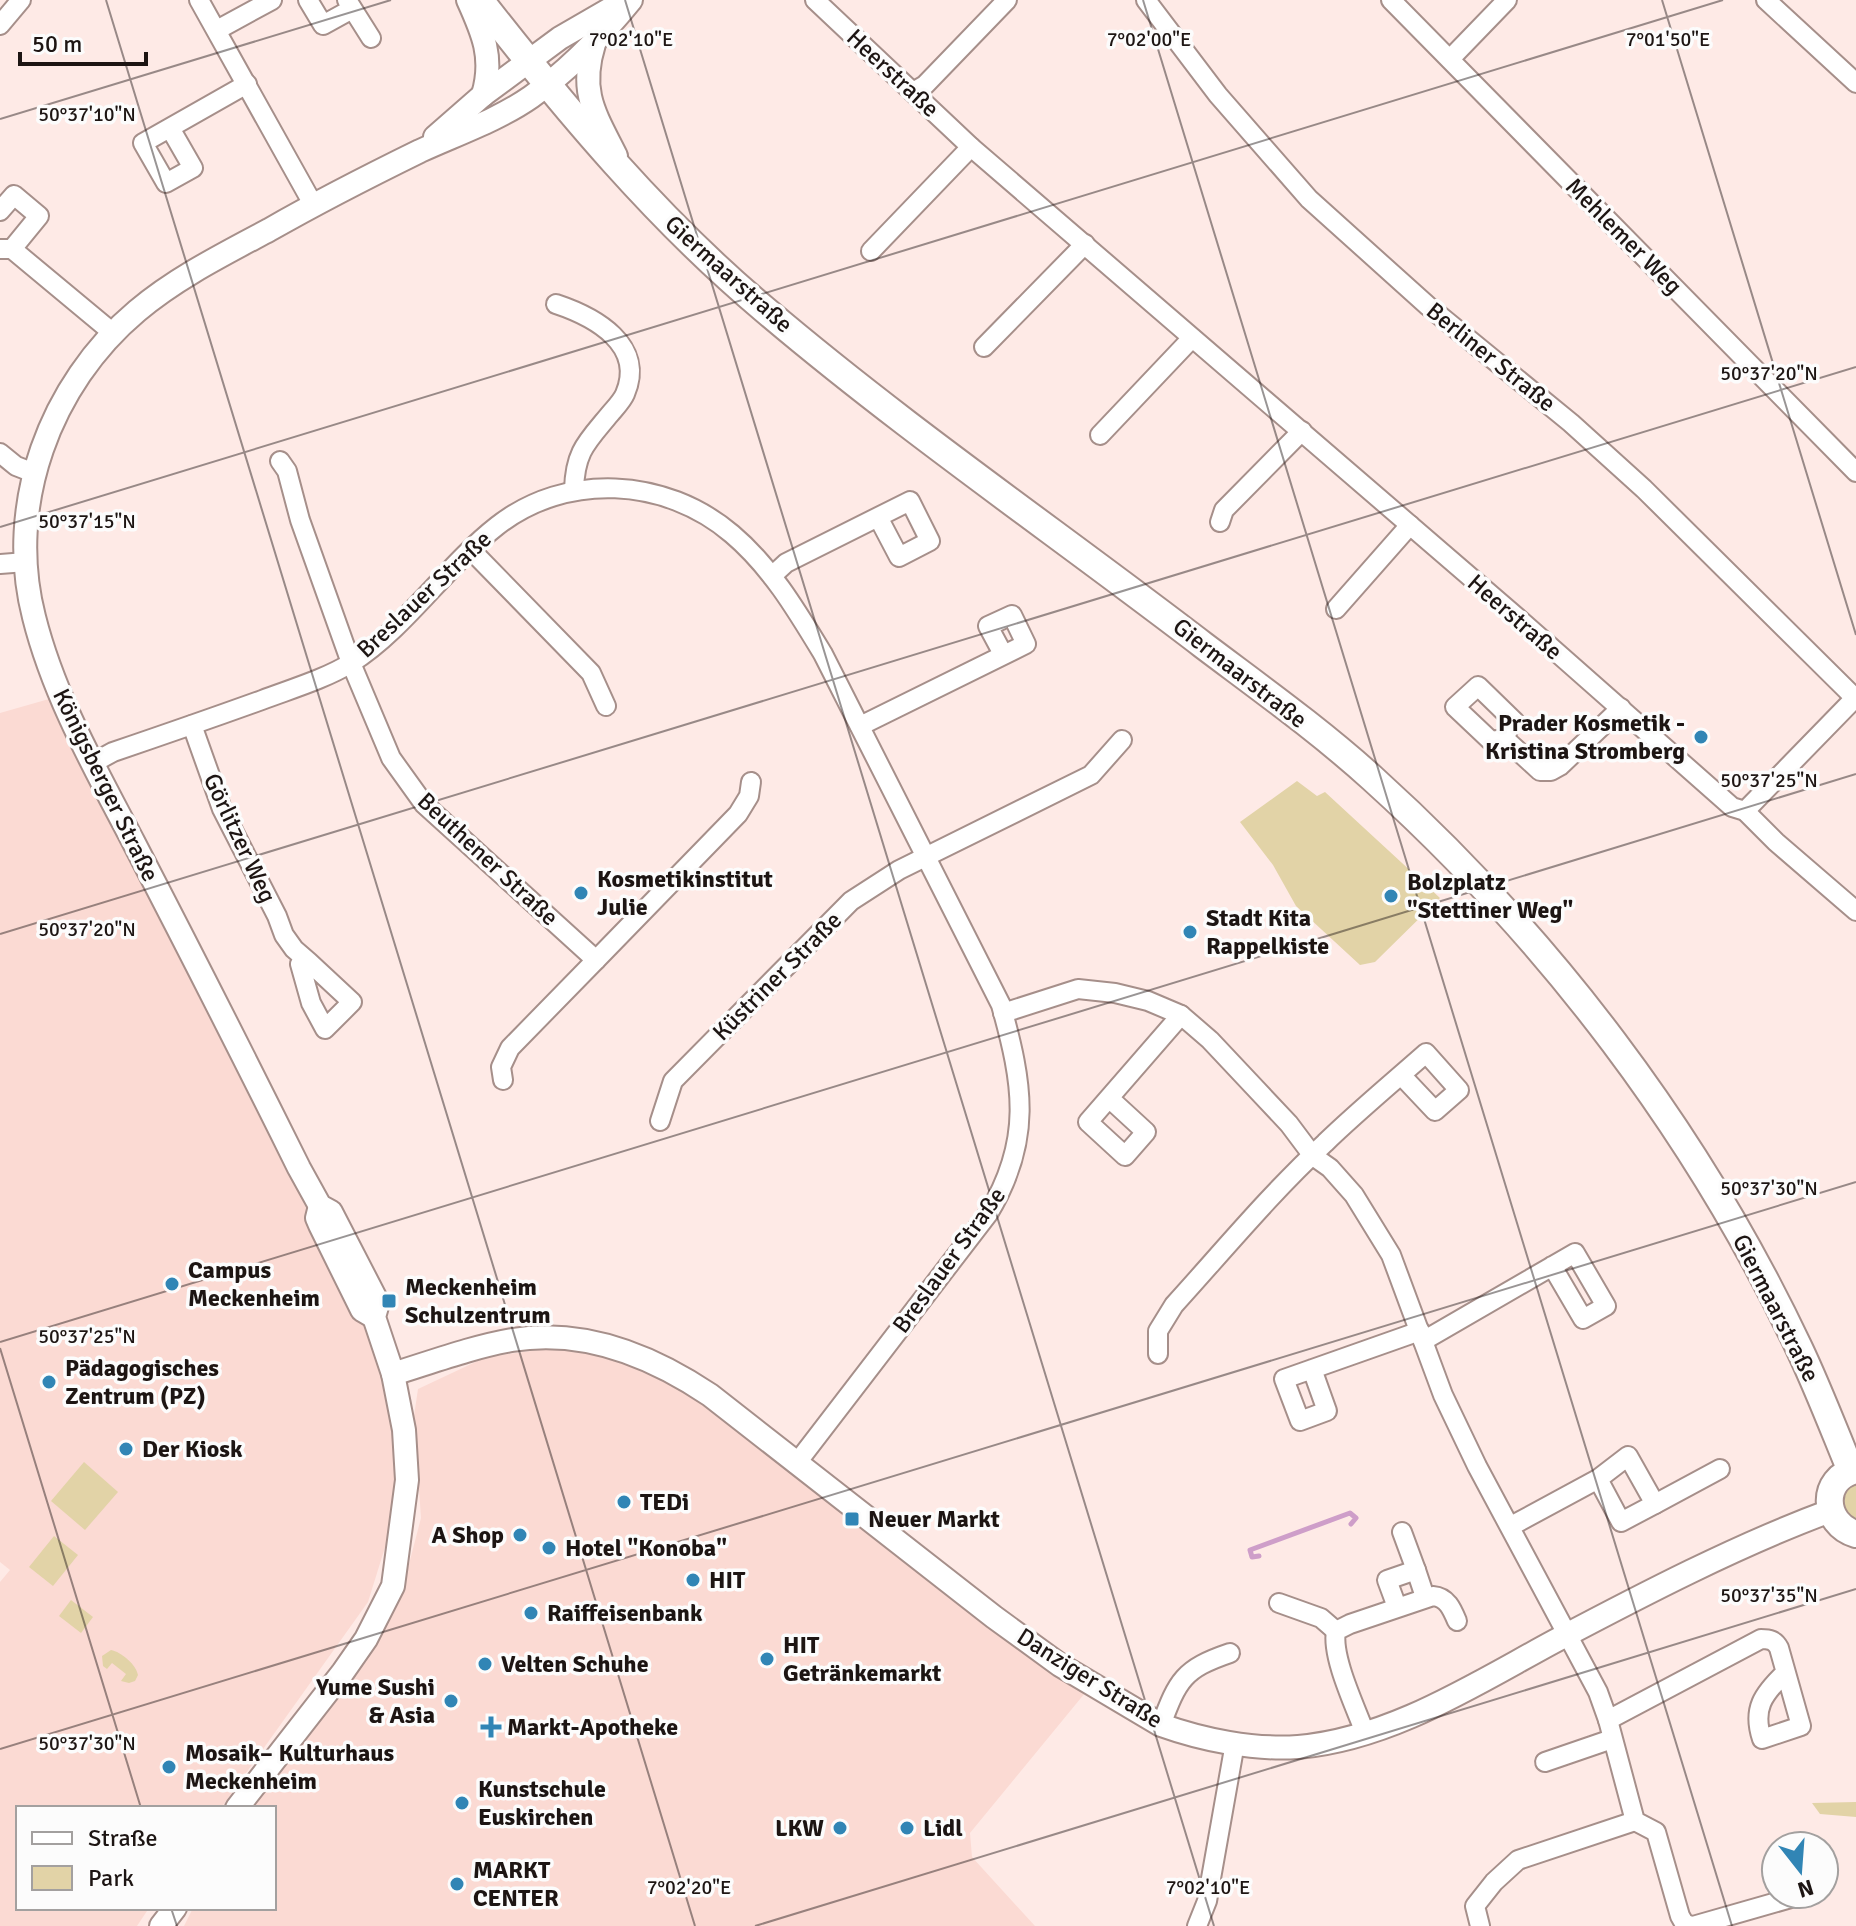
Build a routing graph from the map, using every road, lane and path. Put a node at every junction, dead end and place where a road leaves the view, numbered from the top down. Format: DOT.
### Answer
graph roads {
  1 [pos="21,0"];
  2 [pos="199,0"];
  3 [pos="272,0"];
  4 [pos="308,0"];
  5 [pos="468,0"];
  6 [pos="480,0"];
  7 [pos="628,0"];
  8 [pos="815,0"];
  9 [pos="1007,0"];
  10 [pos="1146,0"];
  11 [pos="1391,0"];
  12 [pos="1507,0"];
  13 [pos="1766,0"];
  14 [pos="350,4"];
  15 [pos="0,25"];
  16 [pos="217,30"];
  17 [pos="371,38"];
  18 [pos="594,44"];
  19 [pos="1450,59"];
  20 [pos="529,62"];
  21 [pos="1856,83"];
  22 [pos="247,84"];
  23 [pos="546,84"];
  24 [pos="913,92"];
  25 [pos="483,95"];
  26 [pos="170,128"];
  27 [pos="971,147"];
  28 [pos="419,152"];
  29 [pos="623,170"];
  30 [pos="314,206"];
  31 [pos="0,211"];
  32 [pos="1085,244"];
  33 [pos="6,249"];
  34 [pos="871,251"];
  35 [pos="556,304"];
  36 [pos="113,333"];
  37 [pos="1192,338"];
  38 [pos="984,347"];
  39 [pos="1302,431"];
  40 [pos="1100,435"];
  41 [pos="0,453"];
  42 [pos="280,461"];
  43 [pos="1856,472"];
  44 [pos="34,473"];
  45 [pos="574,490"];
  46 [pos="878,517"];
  47 [pos="1220,522"];
  48 [pos="1410,525"];
  49 [pos="471,550"];
  50 [pos="26,562"];
  51 [pos="0,564"];
  52 [pos="772,576"];
  53 [pos="1336,609"];
  54 [pos="1003,654"];
  55 [pos="351,663"];
  56 [pos="1856,698"];
  57 [pos="606,706"];
  58 [pos="1621,708"];
  59 [pos="192,725"];
  60 [pos="860,726"];
  61 [pos="1505,739"];
  62 [pos="1122,740"];
  63 [pos="93,763"];
  64 [pos="751,782"];
  65 [pos="1745,811"];
  66 [pos="924,858"];
  67 [pos="1856,911"];
  68 [pos="301,958"];
  69 [pos="596,960"];
  70 [pos="1003,1013"];
  71 [pos="1181,1015"];
  72 [pos="1401,1075"];
  73 [pos="503,1080"];
  74 [pos="1109,1098"];
  75 [pos="660,1121"];
  76 [pos="1313,1156"];
  77 [pos="1552,1266"];
  78 [pos="1422,1336"];
  79 [pos="1158,1354"];
  80 [pos="1312,1369"];
  81 [pos="393,1374"];
  82 [pos="796,1464"];
  83 [pos="1720,1469"];
  84 [pos="1854,1471"];
  85 [pos="1598,1479"];
  86 [pos="1655,1504"];
  87 [pos="1830,1511"];
  88 [pos="1511,1526"];
  89 [pos="1402,1532"];
  90 [pos="1856,1534"];
  91 [pos="1416,1570"];
  92 [pos="1425,1597"];
  93 [pos="1279,1603"];
  94 [pos="1397,1607"];
  95 [pos="1457,1621"];
  96 [pos="1336,1631"];
  97 [pos="1567,1635"];
  98 [pos="1230,1653"];
  99 [pos="1785,1673"];
  100 [pos="1608,1720"];
  101 [pos="1161,1725"];
  102 [pos="1365,1733"];
  103 [pos="1612,1739"];
  104 [pos="1235,1743"];
  105 [pos="1545,1762"];
  106 [pos="239,1806"];
  107 [pos="1635,1821"];
  108 [pos="1760,1907"];
  109 [pos="174,1910"];
  110 [pos="161,1926"];
  111 [pos="1197,1926"];
  112 [pos="1480,1926"];
  113 [pos="1692,1926"];
  1 -- 15 [label="street"];
  2 -- 16 [label="street"];
  3 -- 16 [label="street"];
  4 -- 14 [label="street"];
  5 -- 25 [label="street"];
  6 -- 20 [label="main road, Giermaarstraße"];
  7 -- 18 [label="street, Königsberger Straße"];
  7 -- 20 [label="street, Königsberger Straße"];
  8 -- 24 [label="street, Heerstraße"];
  9 -- 24 [label="street"];
  10 -- 56 [label="street, Berliner Straße"];
  11 -- 19 [label="street, Mehlemer Weg"];
  12 -- 19 [label="street"];
  13 -- 21 [label="street"];
  14 -- 17 [label="street"];
  16 -- 22 [label="street"];
  18 -- 23 [label="street, Königsberger Straße"];
  18 -- 29 [label="street"];
  19 -- 43 [label="street, Mehlemer Weg"];
  20 -- 23 [label="main road, Giermaarstraße"];
  20 -- 25 [label="street, Königsberger Straße"];
  22 -- 26 [label="street"];
  22 -- 30 [label="street"];
  23 -- 28 [label="street, Königsberger Straße"];
  23 -- 29 [label="main road, Giermaarstraße"];
  24 -- 27 [label="street, Heerstraße"];
  25 -- 28 [label="street, Königsberger Straße"];
  27 -- 32 [label="street, Heerstraße"];
  27 -- 34 [label="street"];
  28 -- 30 [label="street, Königsberger Straße"];
  29 -- 84 [label="main road, Giermaarstraße"];
  30 -- 36 [label="street, Königsberger Straße"];
  31 -- 33 [label="street"];
  32 -- 37 [label="street, Heerstraße"];
  32 -- 38 [label="street"];
  33 -- 36 [label="street"];
  35 -- 45 [label="street"];
  36 -- 44 [label="street, Königsberger Straße"];
  37 -- 39 [label="street, Heerstraße"];
  37 -- 40 [label="street"];
  39 -- 47 [label="street"];
  39 -- 48 [label="street, Heerstraße"];
  41 -- 44 [label="street"];
  42 -- 55 [label="street, Beuthener Straße"];
  44 -- 50 [label="street, Königsberger Straße"];
  45 -- 49 [label="street, Breslauer Straße"];
  45 -- 52 [label="street, Breslauer Straße"];
  46 -- 52 [label="street"];
  48 -- 53 [label="street"];
  48 -- 58 [label="street, Heerstraße"];
  49 -- 55 [label="street, Breslauer Straße"];
  49 -- 57 [label="street"];
  50 -- 51 [label="street"];
  50 -- 63 [label="street, Königsberger Straße"];
  52 -- 60 [label="street, Breslauer Straße"];
  54 -- 60 [label="street"];
  55 -- 59 [label="street, Breslauer Straße"];
  55 -- 69 [label="street, Beuthener Straße"];
  56 -- 65 [label="street"];
  58 -- 61 [label="street"];
  58 -- 65 [label="street, Heerstraße"];
  59 -- 63 [label="street, Breslauer Straße"];
  59 -- 68 [label="street, Görlitzer Weg"];
  60 -- 66 [label="street, Breslauer Straße"];
  62 -- 66 [label="street, Küstriner Straße"];
  63 -- 81 [label="street, Königsberger Straße"];
  64 -- 69 [label="street"];
  65 -- 67 [label="street, Heerstraße"];
  66 -- 70 [label="street, Breslauer Straße"];
  66 -- 75 [label="street, Küstriner Straße"];
  69 -- 73 [label="street"];
  70 -- 71 [label="street"];
  70 -- 82 [label="street, Breslauer Straße"];
  71 -- 74 [label="street"];
  71 -- 76 [label="street"];
  72 -- 76 [label="street"];
  76 -- 78 [label="street"];
  76 -- 79 [label="street"];
  77 -- 78 [label="street"];
  78 -- 80 [label="street"];
  78 -- 88 [label="street"];
  81 -- 82 [label="street, Danziger Straße"];
  81 -- 106 [label="street, Königsberger Straße"];
  82 -- 101 [label="street, Danziger Straße"];
  83 -- 86 [label="street"];
  84 -- 87 [label="main road, Giermaarstraße"];
  85 -- 86 [label="street"];
  85 -- 86 [label="street"];
  85 -- 88 [label="street"];
  87 -- 90 [label="main road"];
  87 -- 97 [label="street, Danziger Straße"];
  88 -- 97 [label="street"];
  89 -- 91 [label="street"];
  91 -- 92 [label="street"];
  91 -- 94 [label="street"];
  92 -- 94 [label="street"];
  92 -- 95 [label="street"];
  93 -- 96 [label="street"];
  94 -- 96 [label="street"];
  96 -- 102 [label="street"];
  97 -- 100 [label="street"];
  97 -- 102 [label="street, Danziger Straße"];
  98 -- 101 [label="street"];
  99 -- 100 [label="street"];
  100 -- 103 [label="street"];
  101 -- 104 [label="street, Danziger Straße"];
  102 -- 104 [label="street, Danziger Straße"];
  103 -- 105 [label="street"];
  103 -- 107 [label="street"];
  104 -- 111 [label="street"];
  107 -- 112 [label="street"];
  107 -- 113 [label="street"];
  108 -- 113 [label="street"];
  109 -- 110 [label="street"];
}
